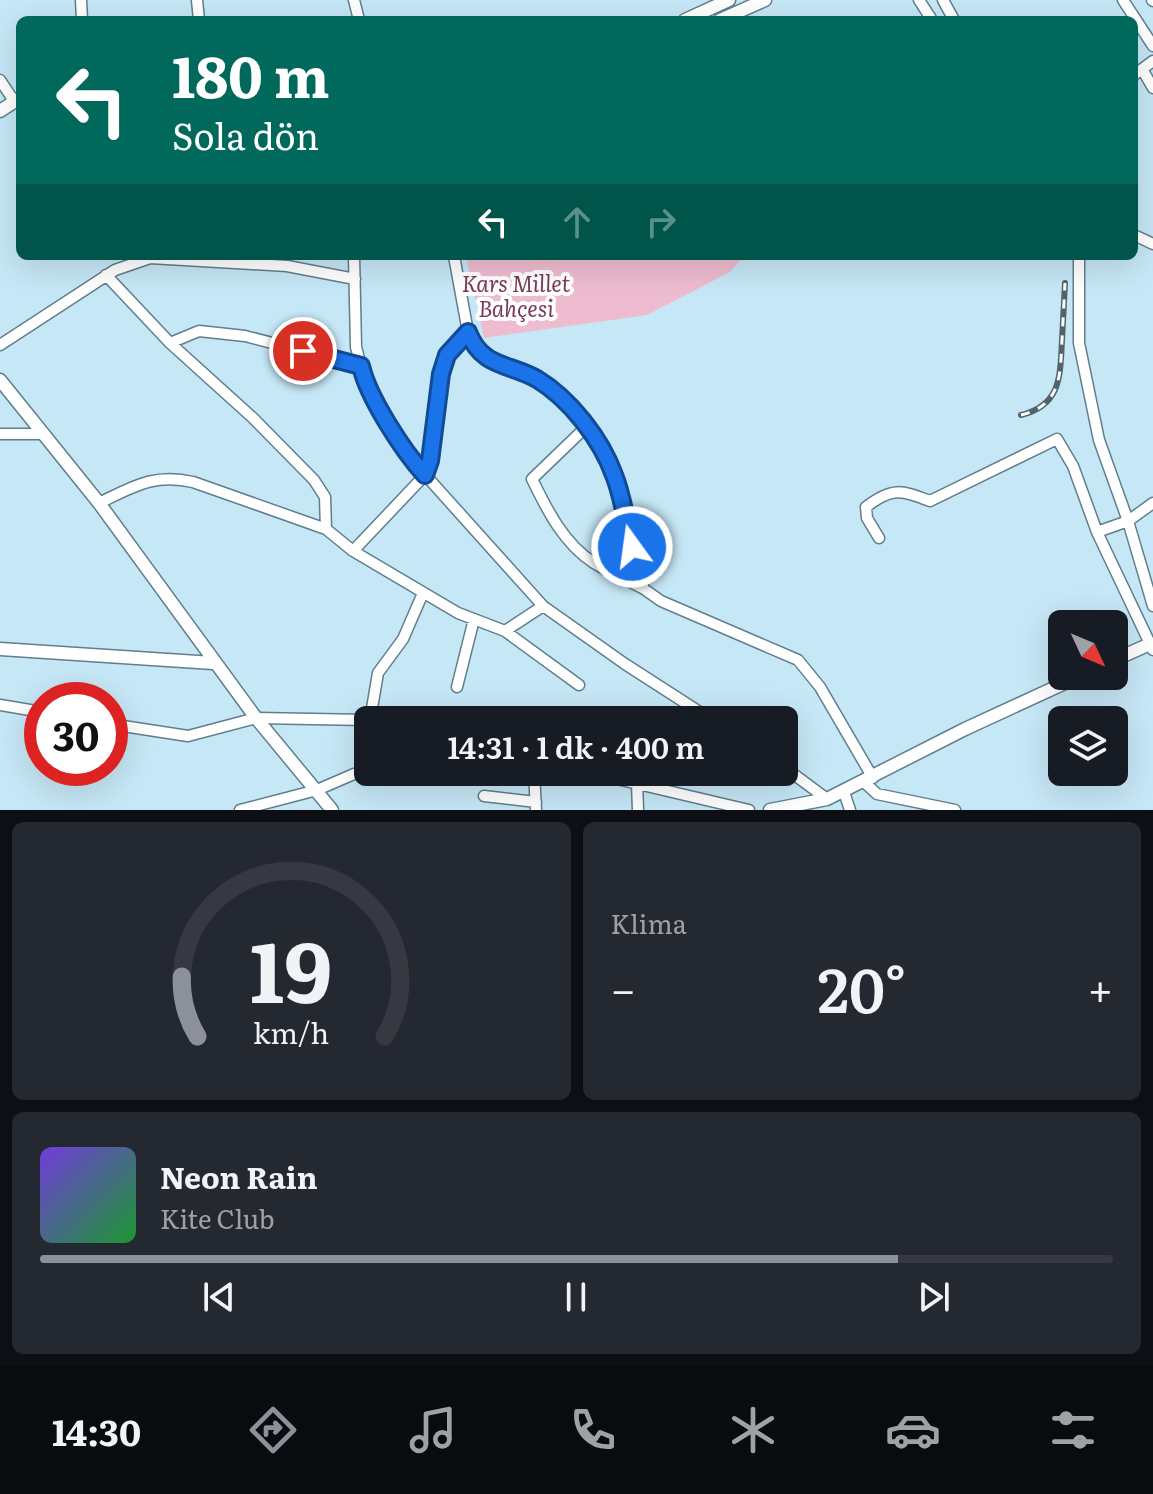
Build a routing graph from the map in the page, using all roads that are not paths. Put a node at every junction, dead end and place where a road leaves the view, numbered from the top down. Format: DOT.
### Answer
graph roads {
  1 [pos="729,0"];
  2 [pos="765,0"];
  3 [pos="694,16"];
  4 [pos="729,16"];
  5 [pos="1138,23"];
  6 [pos="1153,46"];
  7 [pos="1153,61"];
  8 [pos="1138,72"];
  9 [pos="0,80"];
  10 [pos="1153,88"];
  11 [pos="16,99"];
  12 [pos="145,260"];
  13 [pos="184,260"];
  14 [pos="354,260"];
  15 [pos="455,260"];
  16 [pos="1079,260"];
  17 [pos="106,275"];
  18 [pos="355,279"];
  19 [pos="468,332"];
  20 [pos="170,343"];
  21 [pos="0,345"];
  22 [pos="361,366"];
  23 [pos="0,380"];
  24 [pos="586,427"];
  25 [pos="0,434"];
  26 [pos="43,434"];
  27 [pos="425,475"];
  28 [pos="99,503"];
  29 [pos="1153,503"];
  30 [pos="1128,521"];
  31 [pos="326,529"];
  32 [pos="1097,532"];
  33 [pos="879,538"];
  34 [pos="353,551"];
  35 [pos="644,589"];
  36 [pos="423,593"];
  37 [pos="543,606"];
  38 [pos="1153,606"];
  39 [pos="474,619"];
  40 [pos="505,631"];
  41 [pos="1151,647"];
  42 [pos="0,649"];
  43 [pos="1128,655"];
  44 [pos="213,663"];
  45 [pos="579,685"];
  46 [pos="457,687"];
  47 [pos="1050,690"];
  48 [pos="0,705"];
  49 [pos="372,706"];
  50 [pos="690,706"];
  51 [pos="24,709"];
  52 [pos="256,718"];
  53 [pos="354,720"];
  54 [pos="128,727"];
  55 [pos="354,774"];
  56 [pos="798,777"];
  57 [pos="869,780"];
  58 [pos="535,786"];
  59 [pos="637,786"];
  60 [pos="649,786"];
  61 [pos="317,790"];
  62 [pos="844,792"];
  63 [pos="484,796"];
  64 [pos="827,799"];
  65 [pos="273,806"];
  66 [pos="536,806"];
  67 [pos="240,810"];
  68 [pos="332,810"];
  69 [pos="638,810"];
  70 [pos="749,810"];
  71 [pos="770,810"];
  72 [pos="850,810"];
  73 [pos="955,810"];
  1 -- 3 [label="street"];
  2 -- 4 [label="street"];
  5 -- 6 [label="street"];
  7 -- 8 [label="street"];
  8 -- 10 [label="street"];
  9 -- 11 [label="street"];
  12 -- 17 [label="street"];
  13 -- 18 [label="street"];
  14 -- 18 [label="street"];
  15 -- 19 [label="street"];
  16 -- 30 [label="street"];
  17 -- 20 [label="street"];
  17 -- 21 [label="street"];
  18 -- 22 [label="street"];
  19 -- 24 [label="street"];
  19 -- 27 [label="street"];
  20 -- 22 [label="street"];
  20 -- 31 [label="street"];
  22 -- 27 [label="street"];
  23 -- 26 [label="street"];
  24 -- 35 [label="street"];
  24 -- 35 [label="street"];
  25 -- 26 [label="street"];
  26 -- 28 [label="street"];
  27 -- 34 [label="street"];
  27 -- 37 [label="street"];
  28 -- 31 [label="street"];
  28 -- 44 [label="street"];
  29 -- 30 [label="street"];
  30 -- 32 [label="street"];
  30 -- 38 [label="street"];
  31 -- 34 [label="street"];
  32 -- 33 [label="street"];
  32 -- 41 [label="street"];
  34 -- 36 [label="street"];
  35 -- 57 [label="street"];
  36 -- 39 [label="street"];
  36 -- 49 [label="street"];
  37 -- 40 [label="street"];
  37 -- 50 [label="street"];
  39 -- 40 [label="street"];
  39 -- 46 [label="street"];
  40 -- 45 [label="street"];
  41 -- 43 [label="street"];
  42 -- 44 [label="street"];
  44 -- 52 [label="street"];
  47 -- 57 [label="street"];
  48 -- 51 [label="street"];
  52 -- 53 [label="street"];
  52 -- 54 [label="street"];
  52 -- 61 [label="street"];
  55 -- 61 [label="street"];
  56 -- 64 [label="street"];
  57 -- 62 [label="street"];
  57 -- 73 [label="street"];
  58 -- 66 [label="street"];
  59 -- 69 [label="street"];
  60 -- 70 [label="street"];
  61 -- 65 [label="street"];
  61 -- 68 [label="street"];
  62 -- 64 [label="street"];
  62 -- 72 [label="street"];
  63 -- 66 [label="street"];
  64 -- 71 [label="street"];
  65 -- 67 [label="street"];
}
